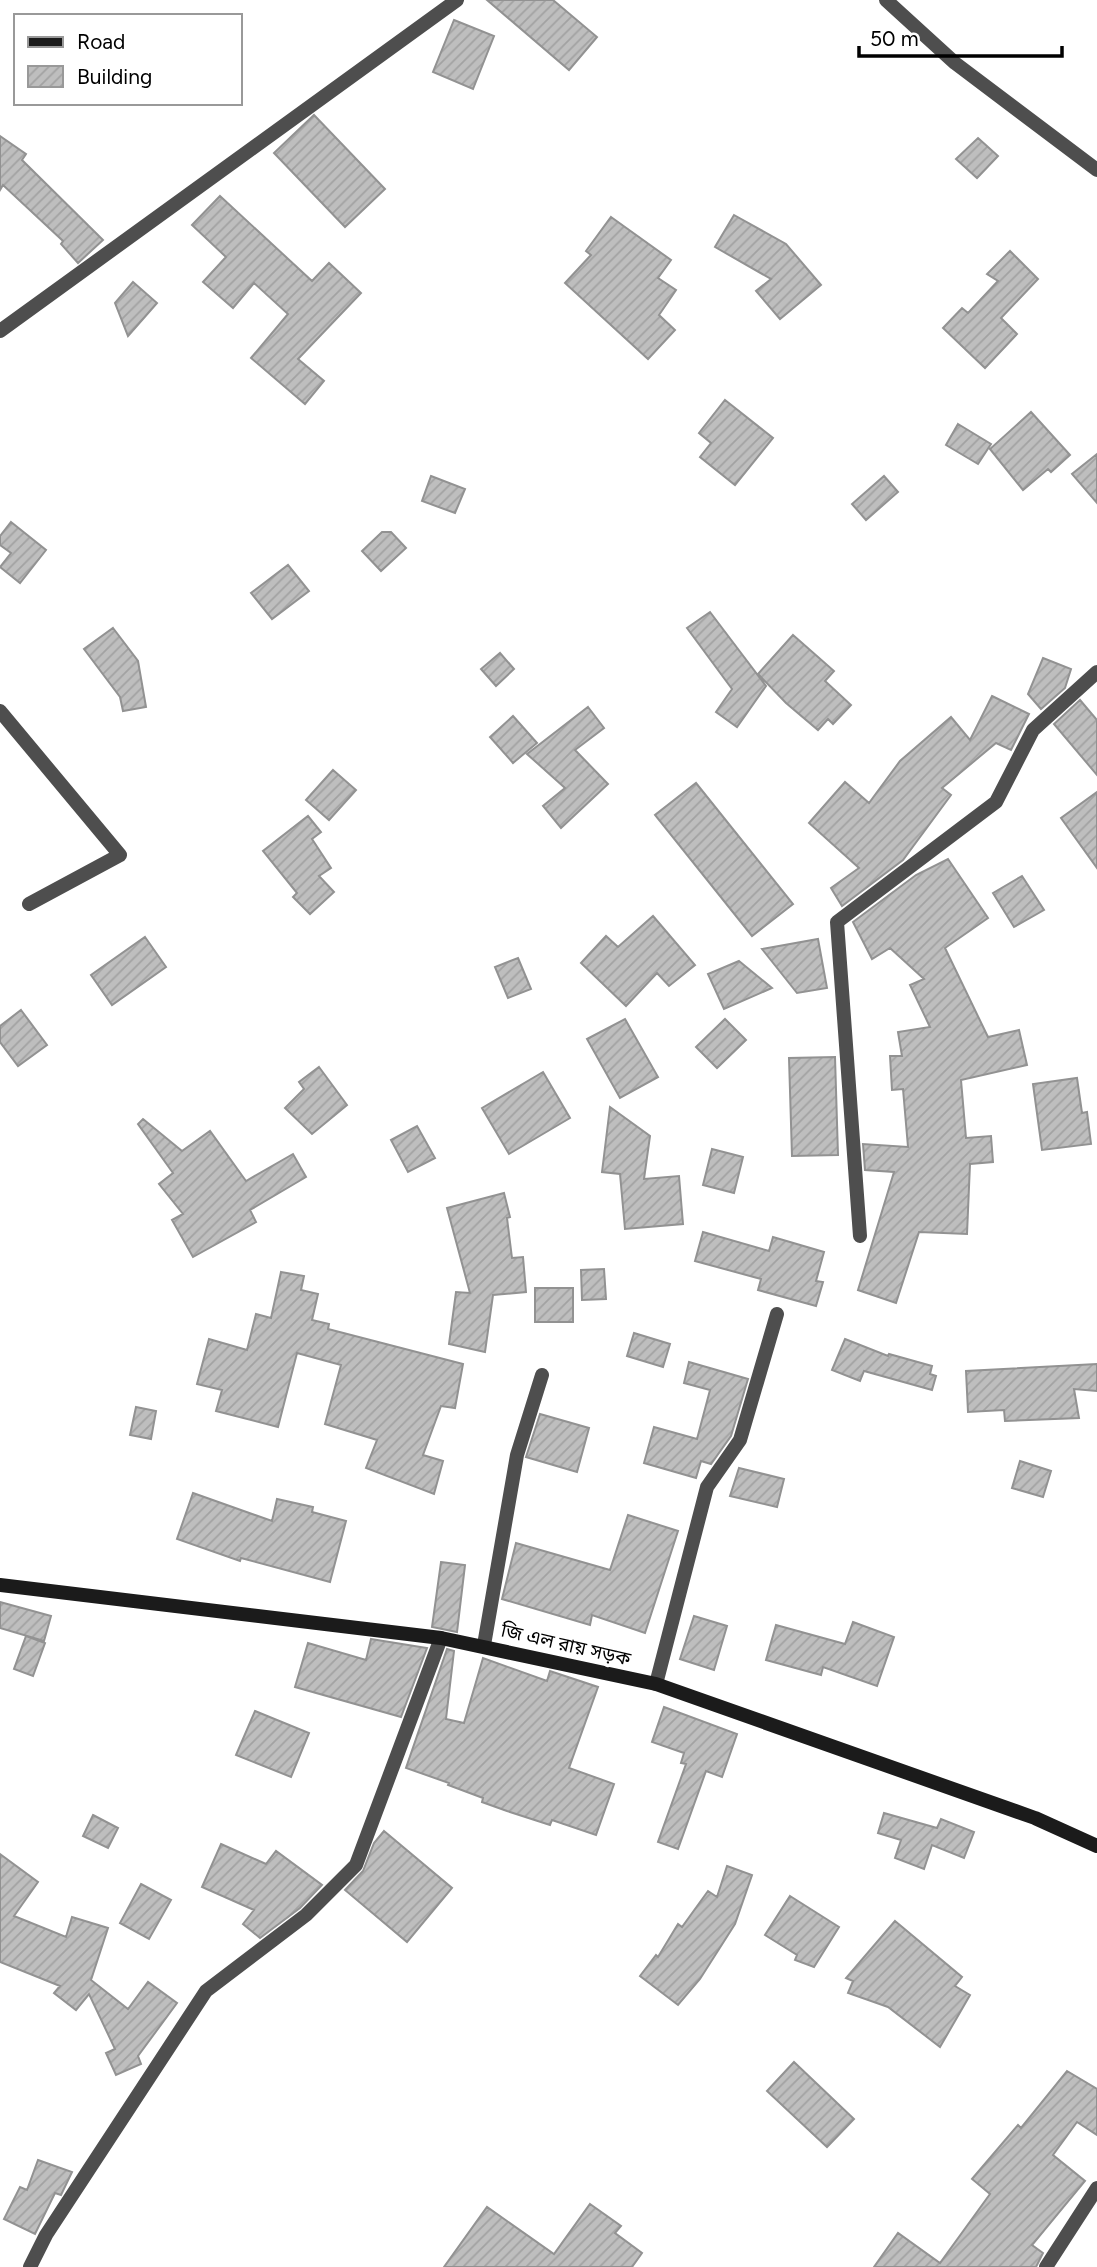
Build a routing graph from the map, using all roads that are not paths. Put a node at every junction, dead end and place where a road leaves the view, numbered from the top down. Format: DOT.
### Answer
graph roads {
  1 [pos="457,0"];
  2 [pos="886,0"];
  3 [pos="1097,170"];
  4 [pos="0,331"];
  5 [pos="1097,672"];
  6 [pos="0,711"];
  7 [pos="29,904"];
  8 [pos="860,1236"];
  9 [pos="777,1314"];
  10 [pos="542,1375"];
  11 [pos="0,1585"];
  12 [pos="440,1638"];
  13 [pos="484,1645"];
  14 [pos="656,1684"];
  15 [pos="1097,1846"];
  16 [pos="1097,2188"];
  17 [pos="30,2267"];
  18 [pos="1046,2267"];
  1 -- 4 [label="street"];
  2 -- 3 [label="street"];
  5 -- 8 [label="street"];
  6 -- 7 [label="street"];
  9 -- 14 [label="street"];
  10 -- 13 [label="street"];
  11 -- 12 [label="main road, জি এল রায় সড়ক"];
  12 -- 13 [label="main road, জি এল রায় সড়ক"];
  12 -- 17 [label="street"];
  13 -- 14 [label="main road, জি এল রায় সড়ক"];
  14 -- 15 [label="main road, জি এল রায় সড়ক"];
  16 -- 18 [label="street"];
}
